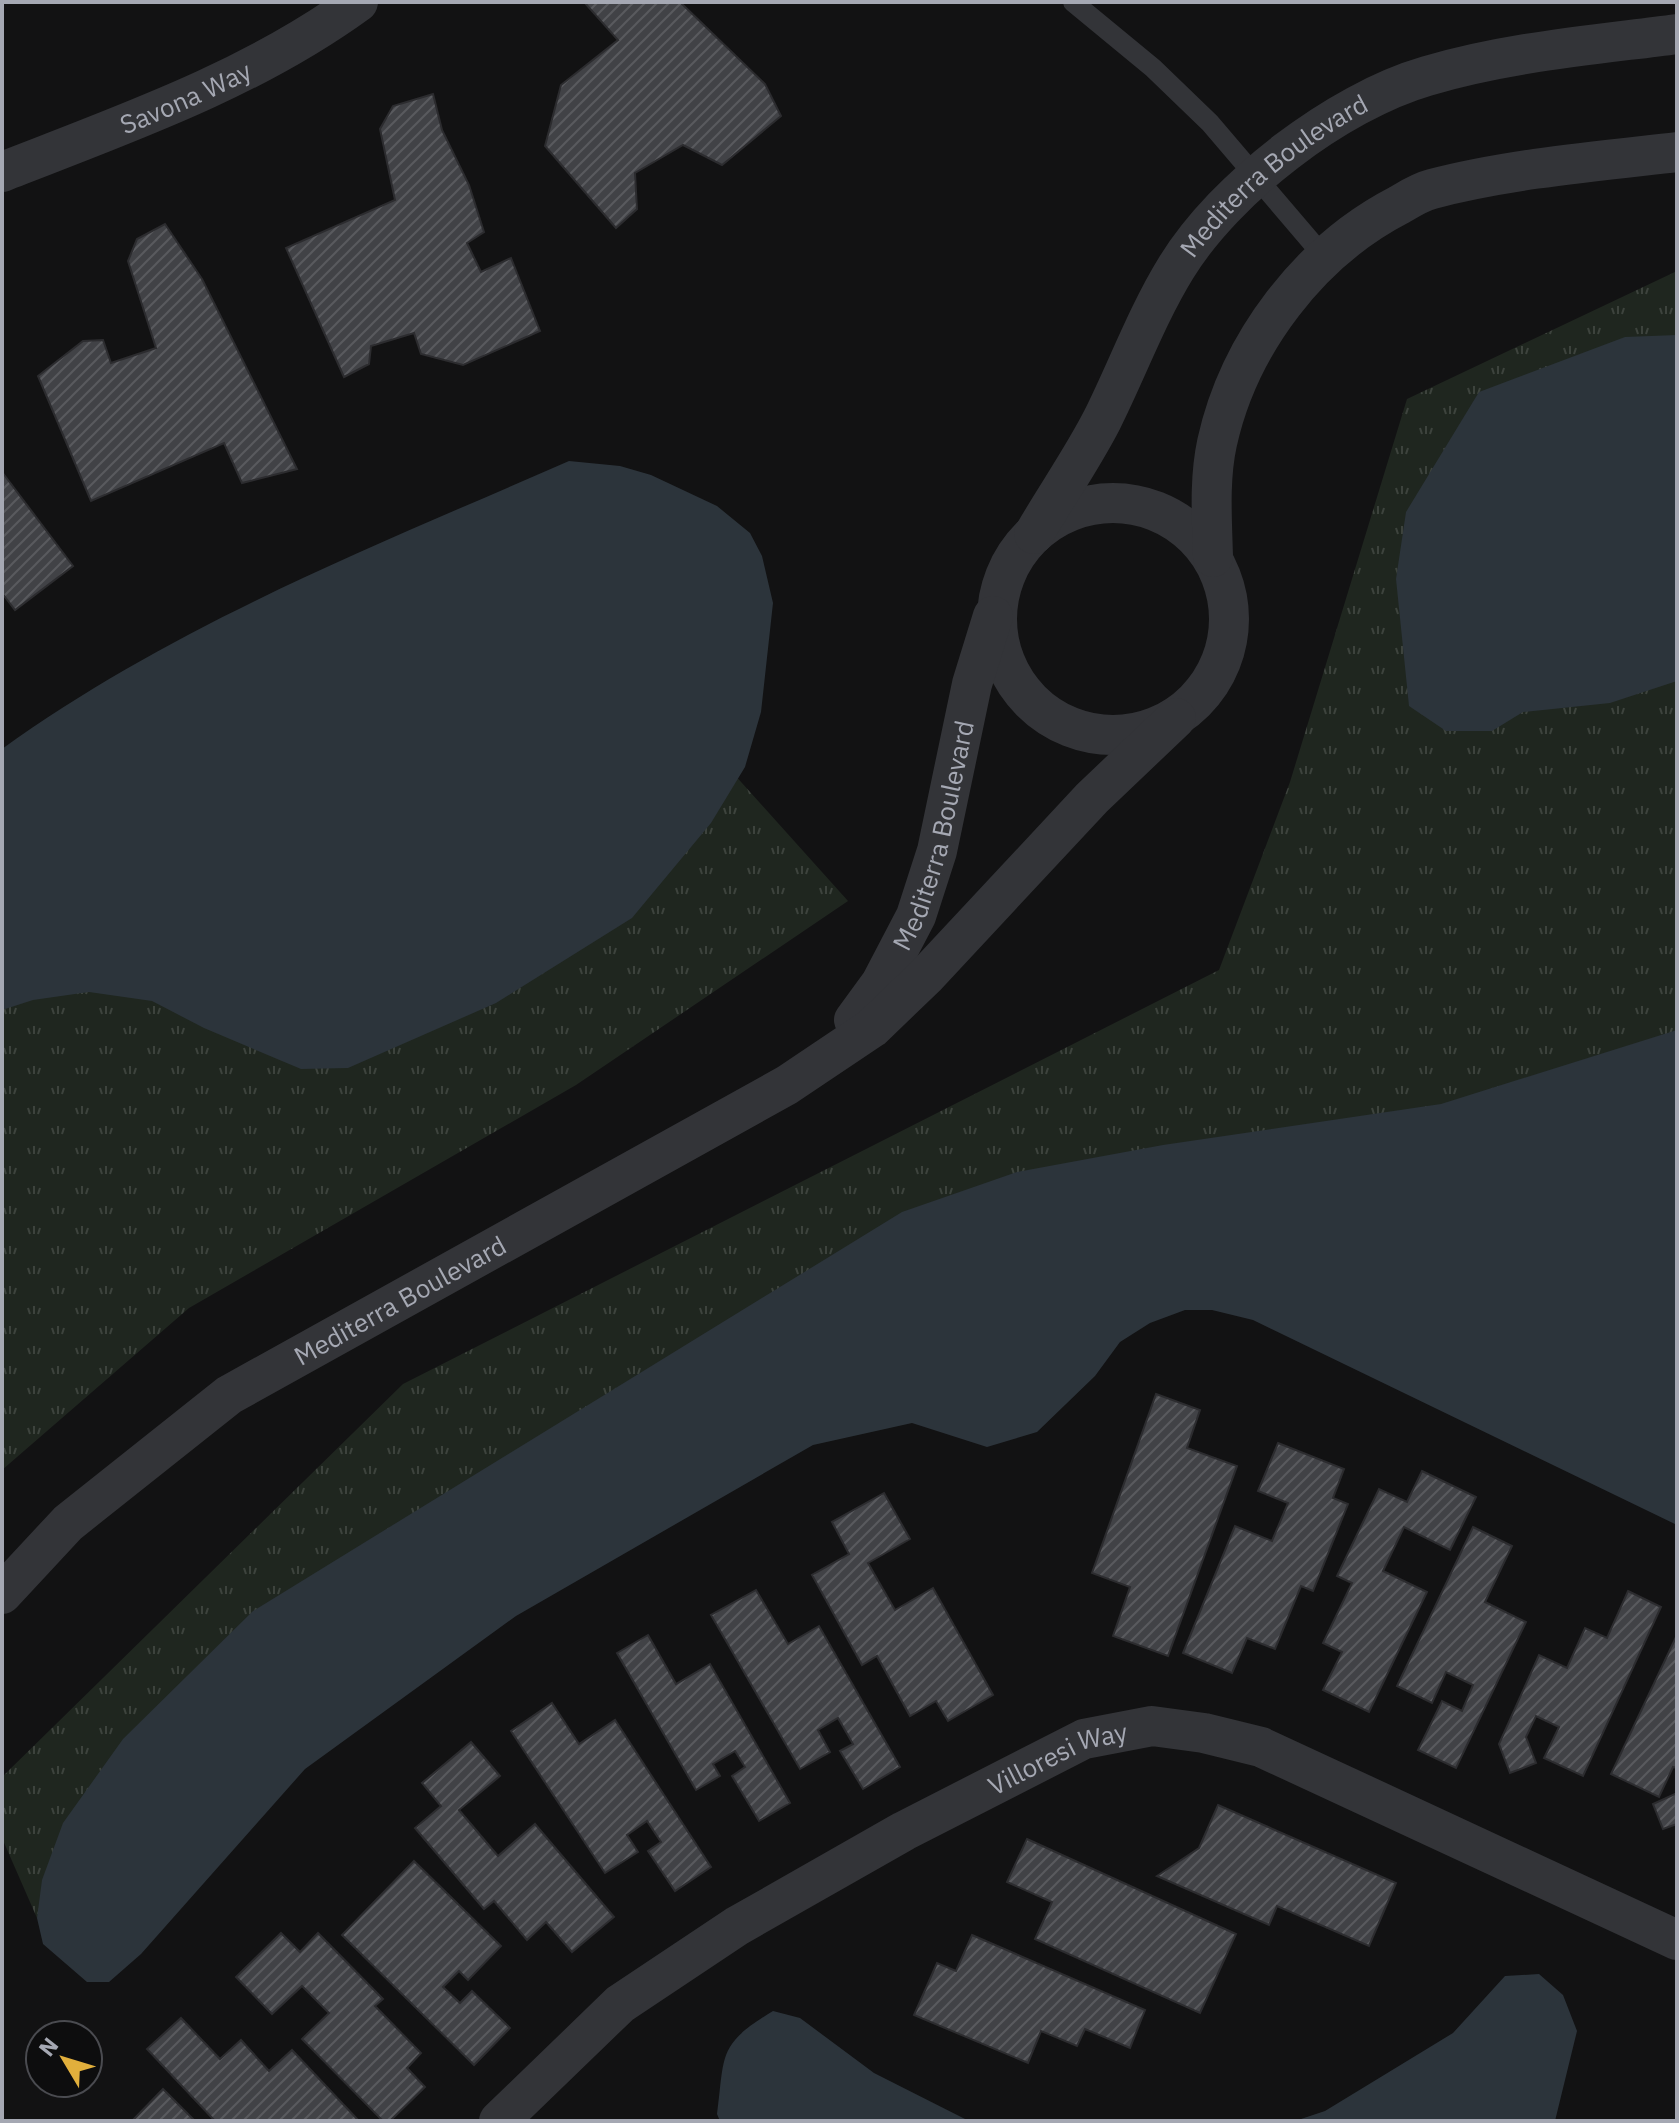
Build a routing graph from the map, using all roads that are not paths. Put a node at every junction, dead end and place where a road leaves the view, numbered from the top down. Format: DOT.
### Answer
graph roads {
  1 [pos="358,2"];
  2 [pos="1073,2"];
  3 [pos="1677,34"];
  4 [pos="1677,152"];
  5 [pos="2,172"];
  6 [pos="1255,179"];
  7 [pos="1326,259"];
  8 [pos="1034,534"];
  9 [pos="1213,557"];
  10 [pos="1000,592"];
  11 [pos="1176,718"];
  12 [pos="825,1059"];
  13 [pos="4,1593"];
  14 [pos="1677,1940"];
  15 [pos="499,2121"];
  1 -- 5 [label="street, Savona Way"];
  2 -- 6 [label="lane"];
  3 -- 6 [label="street, Mediterra Boulevard"];
  4 -- 7 [label="street"];
  6 -- 7 [label="lane"];
  6 -- 8 [label="street, Mediterra Boulevard"];
  7 -- 9 [label="street"];
  8 -- 9 [label="street"];
  8 -- 10 [label="street"];
  9 -- 11 [label="street"];
  10 -- 11 [label="street"];
  10 -- 12 [label="street, Mediterra Boulevard"];
  11 -- 12 [label="street, Mediterra Boulevard"];
  12 -- 13 [label="street, Mediterra Boulevard"];
  14 -- 15 [label="street, Villoresi Way"];
}
